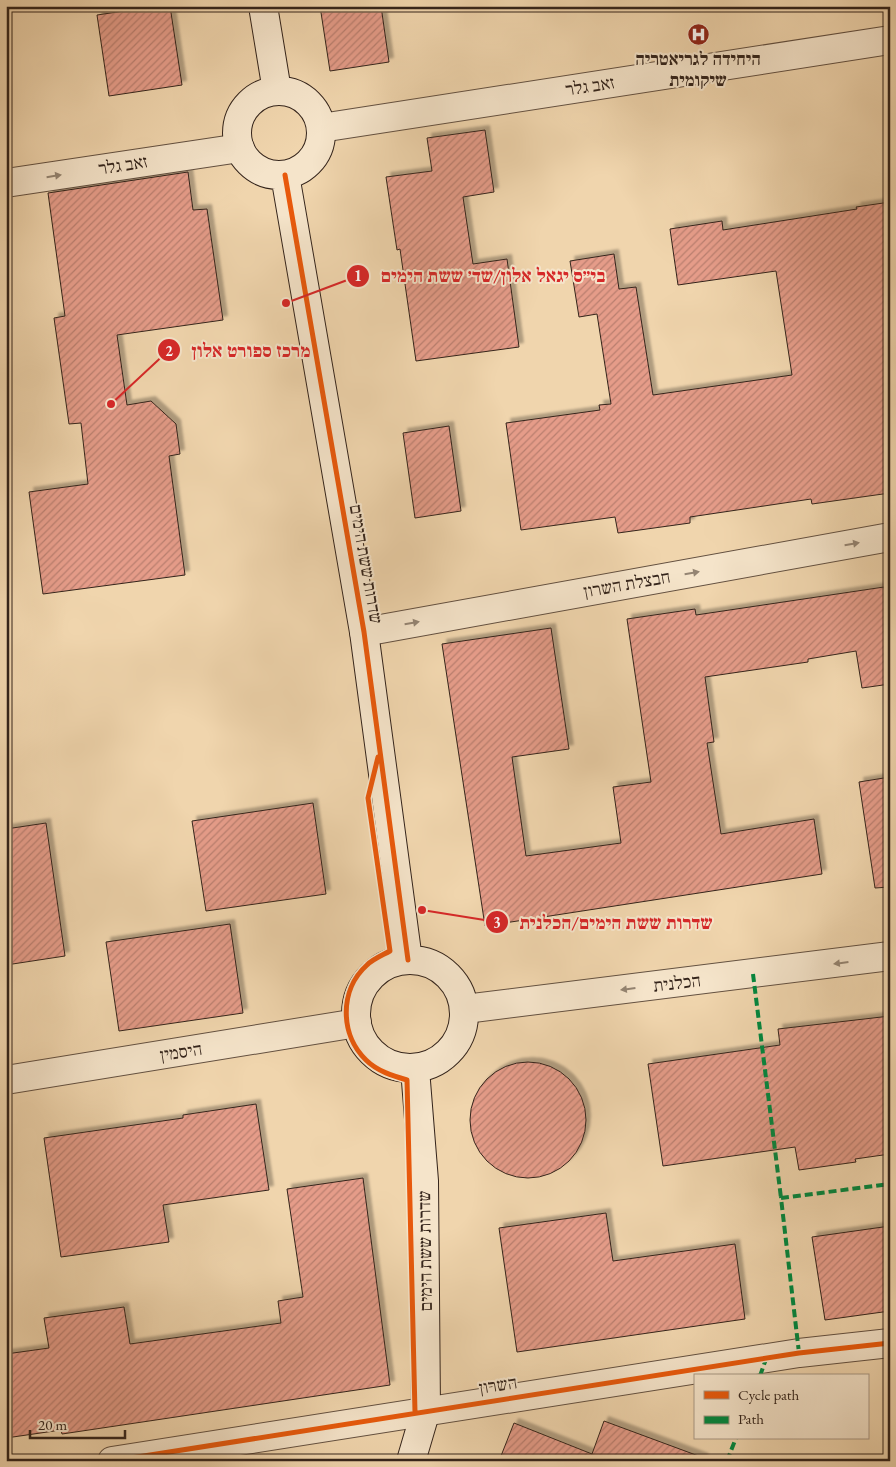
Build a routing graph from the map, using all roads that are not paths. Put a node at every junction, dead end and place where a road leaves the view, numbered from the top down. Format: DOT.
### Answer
graph roads {
  1 [pos="263,6"];
  2 [pos="890,40"];
  3 [pos="278,91"];
  4 [pos="321,128"];
  5 [pos="240,148"];
  6 [pos="285,175"];
  7 [pos="6,183"];
  8 [pos="890,537"];
  9 [pos="364,632"];
  10 [pos="890,956"];
  11 [pos="408,960"];
  12 [pos="465,1009"];
  13 [pos="357,1023"];
  14 [pos="415,1069"];
  15 [pos="6,1080"];
  16 [pos="890,1343"];
  17 [pos="426,1410"];
  18 [pos="112,1461"];
  19 [pos="411,1461"];
  1 -- 3 [label="street"];
  2 -- 4 [label="street, זאב גלר"];
  3 -- 4 [label="street"];
  3 -- 5 [label="street"];
  4 -- 6 [label="street"];
  5 -- 6 [label="street"];
  7 -- 5 [label="street, זאב גלר, one-way"];
  6 -- 9 [label="street, שדרות ששת הימים"];
  9 -- 8 [label="street, חבצלת השרון, one-way"];
  9 -- 11 [label="street, שדרות ששת הימים"];
  10 -- 12 [label="street, הכלנית, one-way"];
  11 -- 12 [label="street"];
  11 -- 13 [label="street"];
  12 -- 14 [label="street"];
  13 -- 14 [label="street"];
  13 -- 15 [label="street, היסמין"];
  14 -- 17 [label="street, שדרות ששת הימים"];
  16 -- 17 [label="street, השרון"];
  17 -- 18 [label="street, השרון"];
  17 -- 19 [label="street, שדרות ששת הימים"];
}
